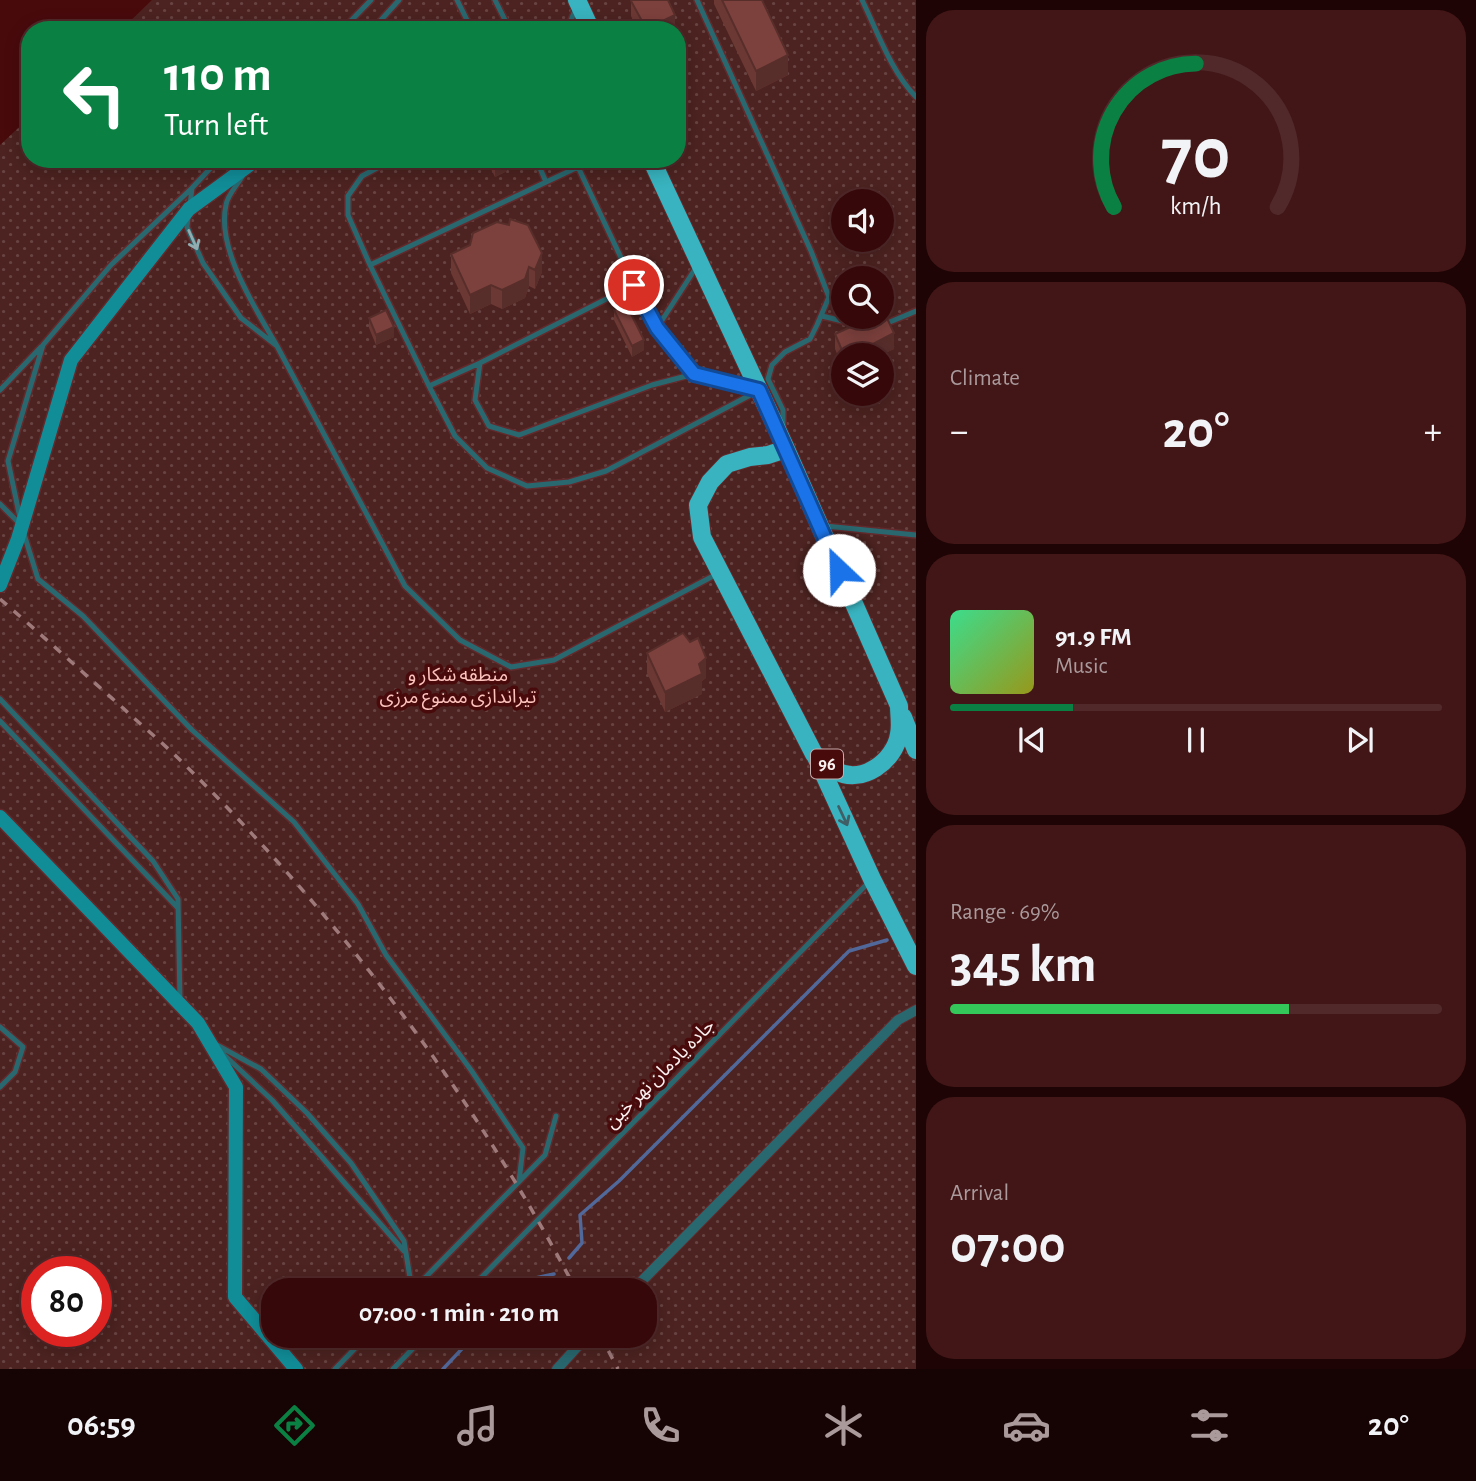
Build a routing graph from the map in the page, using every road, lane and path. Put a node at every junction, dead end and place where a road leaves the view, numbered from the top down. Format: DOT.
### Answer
graph roads {
  1 [pos="370,0"];
  2 [pos="399,0"];
  3 [pos="457,0"];
  4 [pos="495,0"];
  5 [pos="697,0"];
  6 [pos="862,0"];
  7 [pos="578,1"];
  8 [pos="350,21"];
  9 [pos="380,21"];
  10 [pos="468,21"];
  11 [pos="506,21"];
  12 [pos="570,21"];
  13 [pos="587,21"];
  14 [pos="916,97"];
  15 [pos="211,168"];
  16 [pos="244,168"];
  17 [pos="248,168"];
  18 [pos="377,168"];
  19 [pos="540,168"];
  20 [pos="576,168"];
  21 [pos="578,168"];
  22 [pos="655,168"];
  23 [pos="546,182"];
  24 [pos="192,188"];
  25 [pos="189,209"];
  26 [pos="699,264"];
  27 [pos="370,265"];
  28 [pos="634,285"];
  29 [pos="916,311"];
  30 [pos="822,316"];
  31 [pos="831,318"];
  32 [pos="894,320"];
  33 [pos="657,328"];
  34 [pos="43,345"];
  35 [pos="277,346"];
  36 [pos="480,363"];
  37 [pos="694,374"];
  38 [pos="429,386"];
  39 [pos="0,390"];
  40 [pos="759,390"];
  41 [pos="784,445"];
  42 [pos="0,504"];
  43 [pos="819,525"];
  44 [pos="22,526"];
  45 [pos="916,535"];
  46 [pos="720,572"];
  47 [pos="0,585"];
  48 [pos="0,699"];
  49 [pos="899,706"];
  50 [pos="0,722"];
  51 [pos="916,750"];
  52 [pos="814,754"];
  53 [pos="0,817"];
  54 [pos="872,879"];
  55 [pos="178,908"];
  56 [pos="912,947"];
  57 [pos="916,966"];
  58 [pos="180,1004"];
  59 [pos="916,1010"];
  60 [pos="0,1027"];
  61 [pos="209,1041"];
  62 [pos="0,1087"];
  63 [pos="556,1116"];
  64 [pos="519,1181"];
  65 [pos="406,1253"];
  66 [pos="411,1278"];
  67 [pos="425,1278"];
  68 [pos="481,1278"];
  69 [pos="645,1278"];
  70 [pos="356,1348"];
  71 [pos="413,1348"];
  72 [pos="576,1348"];
  73 [pos="296,1369"];
  74 [pos="335,1369"];
  75 [pos="393,1369"];
  76 [pos="556,1369"];
  1 -- 8 [label="lane"];
  2 -- 9 [label="lane"];
  3 -- 10 [label="lane"];
  4 -- 11 [label="lane"];
  5 -- 30 [label="lane"];
  6 -- 14 [label="lane"];
  7 -- 12 [label="lane"];
  7 -- 13 [label="highway"];
  15 -- 24 [label="lane"];
  16 -- 25 [label="main road"];
  17 -- 35 [label="lane"];
  18 -- 27 [label="lane"];
  19 -- 23 [label="lane"];
  20 -- 23 [label="lane"];
  21 -- 28 [label="lane"];
  22 -- 26 [label="highway"];
  23 -- 27 [label="lane"];
  24 -- 25 [label="lane"];
  24 -- 34 [label="lane"];
  25 -- 35 [label="lane, one-way"];
  25 -- 44 [label="main road"];
  26 -- 33 [label="lane"];
  26 -- 40 [label="highway"];
  27 -- 38 [label="lane"];
  28 -- 33 [label="lane"];
  28 -- 36 [label="lane"];
  29 -- 32 [label="lane"];
  30 -- 31 [label="lane"];
  30 -- 41 [label="lane"];
  33 -- 37 [label="lane"];
  34 -- 39 [label="lane"];
  34 -- 44 [label="lane"];
  35 -- 46 [label="lane"];
  36 -- 37 [label="lane"];
  36 -- 38 [label="lane"];
  37 -- 40 [label="lane"];
  38 -- 40 [label="lane"];
  40 -- 41 [label="highway"];
  41 -- 43 [label="highway, 96"];
  41 -- 46 [label="highway, 96"];
  42 -- 44 [label="lane"];
  43 -- 45 [label="lane"];
  43 -- 49 [label="highway, 96"];
  44 -- 47 [label="main road"];
  44 -- 64 [label="lane"];
  46 -- 52 [label="highway, 96"];
  48 -- 55 [label="lane"];
  49 -- 51 [label="highway, 96"];
  49 -- 52 [label="highway, 96"];
  50 -- 55 [label="lane"];
  52 -- 54 [label="highway, 96, one-way"];
  53 -- 58 [label="main road"];
  54 -- 56 [label="highway, 96"];
  54 -- 68 [label="lane, جاده یادمان نهر خین"];
  55 -- 58 [label="lane"];
  56 -- 57 [label="highway, 96"];
  58 -- 61 [label="main road"];
  59 -- 69 [label="street"];
  60 -- 62 [label="lane"];
  61 -- 65 [label="lane"];
  61 -- 65 [label="lane"];
  61 -- 73 [label="main road"];
  63 -- 64 [label="lane"];
  64 -- 67 [label="lane"];
  65 -- 66 [label="lane"];
  70 -- 74 [label="lane"];
  71 -- 75 [label="lane"];
  72 -- 76 [label="street"];
}
